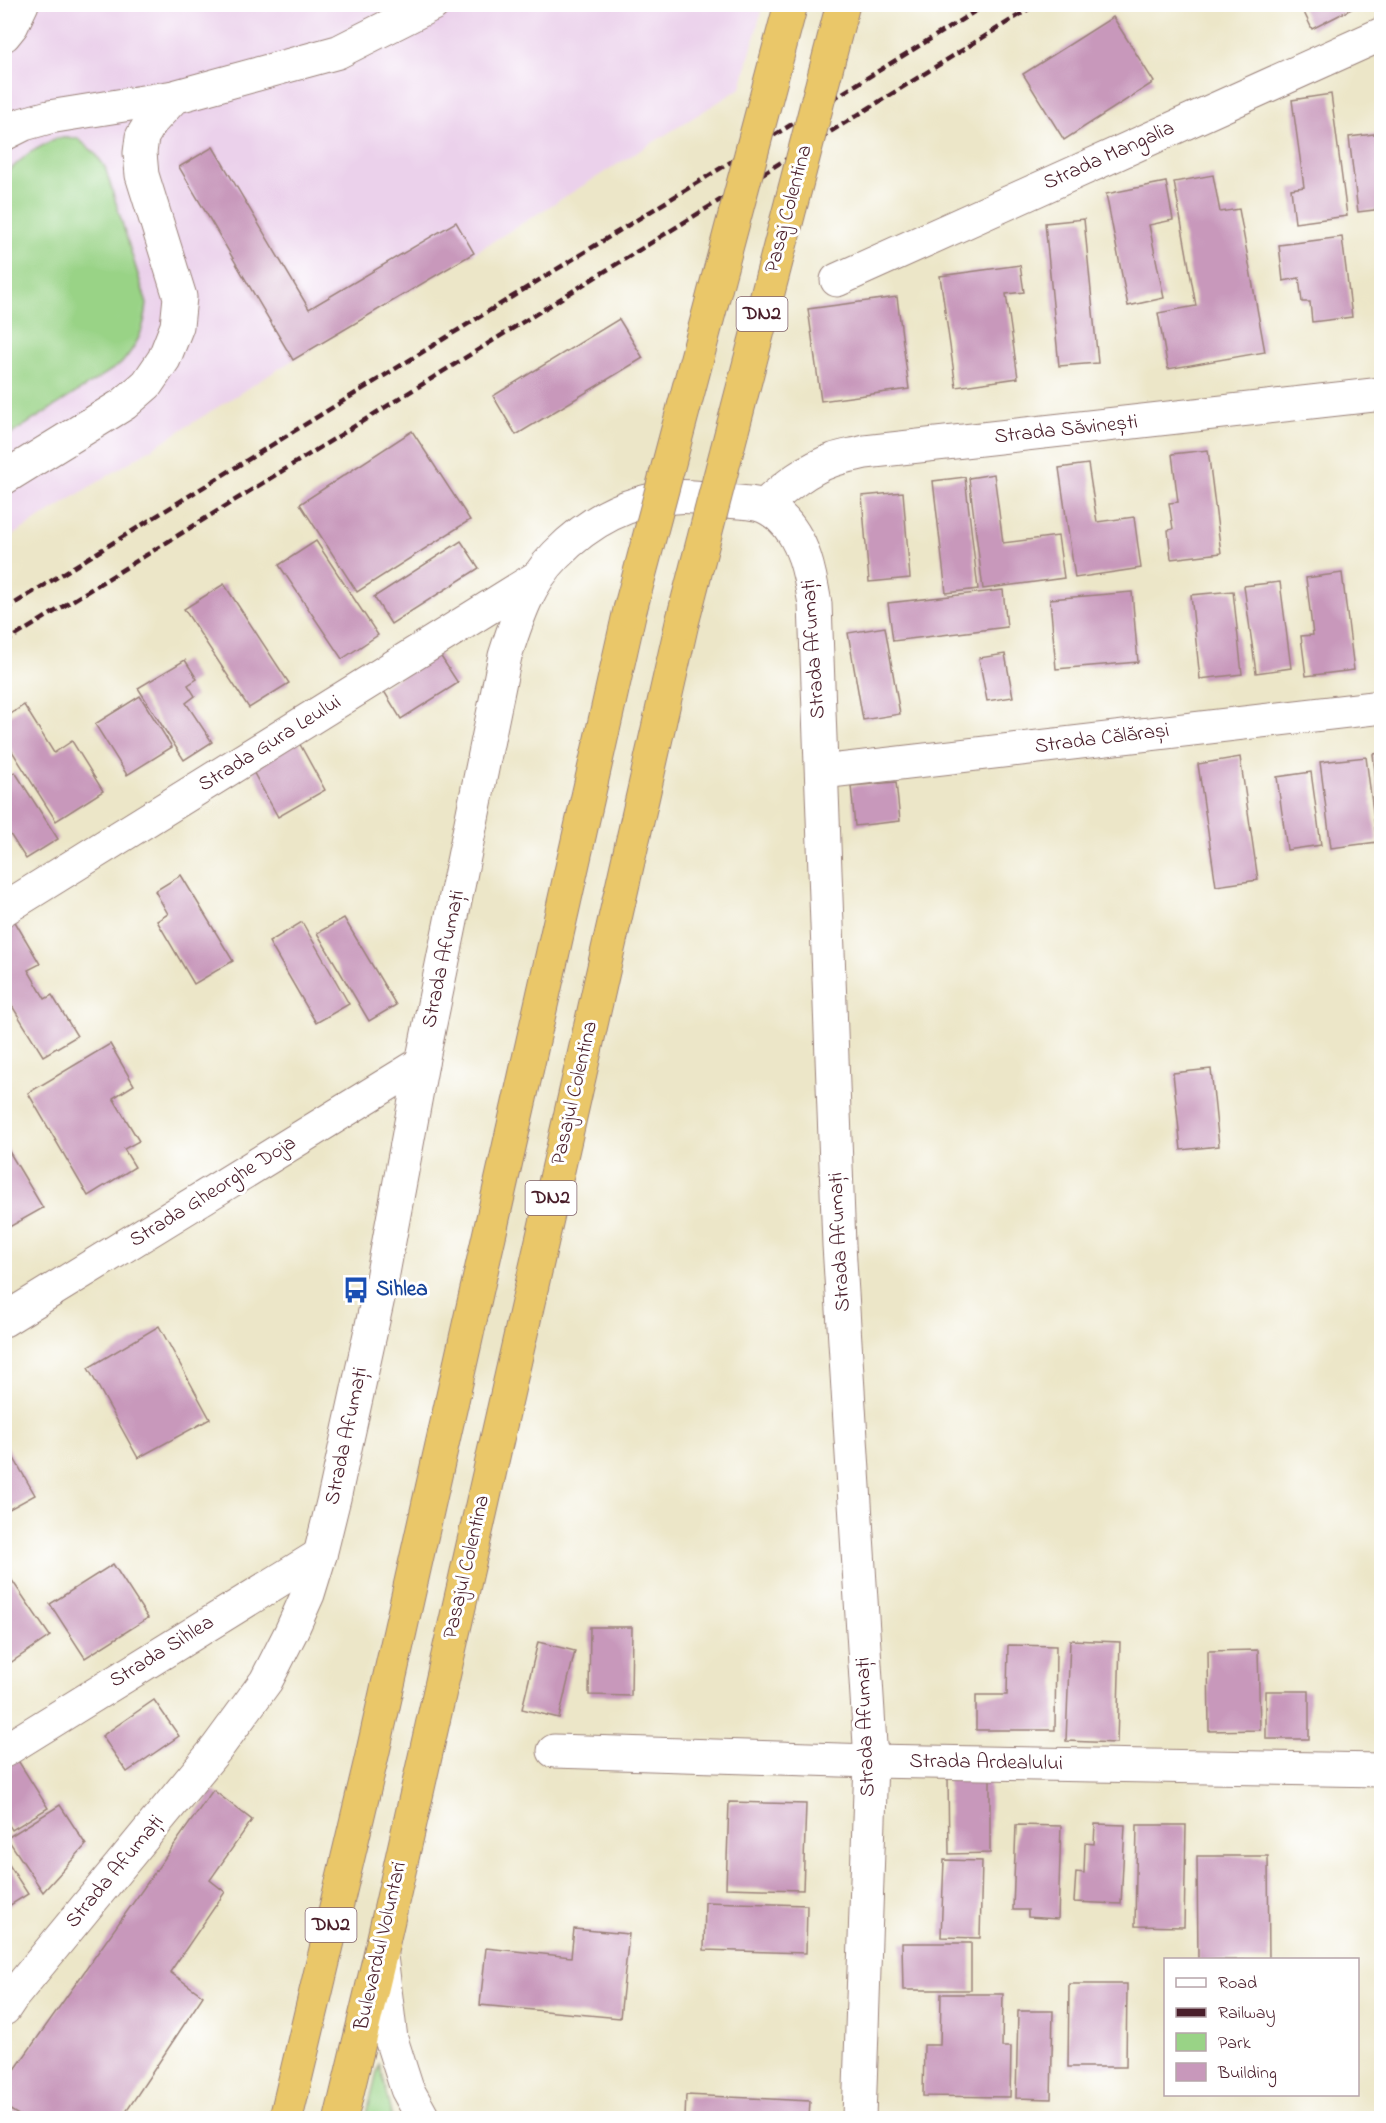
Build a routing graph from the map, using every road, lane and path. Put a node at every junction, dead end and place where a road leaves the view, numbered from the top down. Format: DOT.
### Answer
graph roads {
  1 [pos="22,4"];
  2 [pos="433,4"];
  3 [pos="791,4"];
  4 [pos="843,4"];
  5 [pos="1382,34"];
  6 [pos="4,35"];
  7 [pos="174,97"];
  8 [pos="4,134"];
  9 [pos="837,280"];
  10 [pos="1382,394"];
  11 [pos="4,478"];
  12 [pos="765,505"];
  13 [pos="536,578"];
  14 [pos="682,623"];
  15 [pos="1382,707"];
  16 [pos="822,772"];
  17 [pos="4,909"];
  18 [pos="422,1063"];
  19 [pos="4,1320"];
  20 [pos="320,1555"];
  21 [pos="554,1750"];
  22 [pos="4,1751"];
  23 [pos="871,1761"];
  24 [pos="1382,1770"];
  25 [pos="420,1773"];
  26 [pos="381,1951"];
  27 [pos="4,2009"];
  28 [pos="289,2104"];
  29 [pos="275,2118"];
  30 [pos="341,2118"];
  31 [pos="423,2118"];
  32 [pos="859,2118"];
  1 -- 6 [label="street"];
  2 -- 7 [label="street"];
  3 -- 28 [label="highway, DN2, bridge"];
  4 -- 14 [label="highway, Pasaj Colentina / DN2, bridge"];
  5 -- 9 [label="street, Strada Mangalia"];
  7 -- 8 [label="street"];
  7 -- 11 [label="street"];
  10 -- 12 [label="street, Strada Săvinești"];
  12 -- 13 [label="street, Strada Afumați"];
  12 -- 16 [label="street, Strada Afumați"];
  13 -- 17 [label="street, Strada Gura Leului"];
  13 -- 18 [label="street, Strada Afumați"];
  14 -- 25 [label="highway, Pasajul Colentina / DN2"];
  15 -- 16 [label="street, Strada Călărași"];
  16 -- 23 [label="street, Strada Afumați"];
  18 -- 19 [label="street, Strada Gheorghe Doja"];
  18 -- 20 [label="street, Strada Afumați"];
  20 -- 22 [label="street, Strada Sihlea"];
  20 -- 27 [label="street, Strada Afumați"];
  21 -- 23 [label="street, Strada Ardealului"];
  23 -- 24 [label="street, Strada Ardealului"];
  23 -- 32 [label="street, Strada Afumați"];
  25 -- 26 [label="highway, Bulevardul Voluntari / DN2"];
  26 -- 30 [label="highway, Bulevardul Voluntari / DN2"];
  26 -- 31 [label="street"];
  28 -- 29 [label="street"];
}
